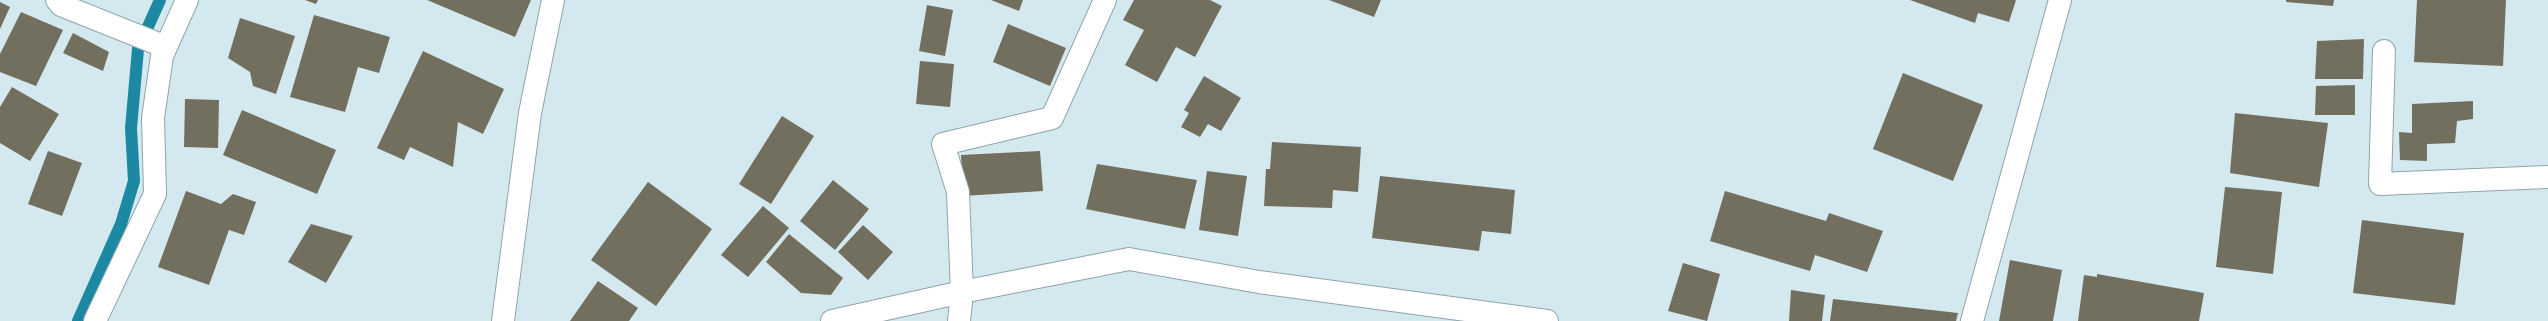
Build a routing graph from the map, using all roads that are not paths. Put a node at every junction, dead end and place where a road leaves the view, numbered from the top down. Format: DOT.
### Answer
graph roads {
  1 [pos="57,0"];
  2 [pos="187,0"];
  3 [pos="553,0"];
  4 [pos="1105,0"];
  5 [pos="2060,0"];
  6 [pos="166,47"];
  7 [pos="2384,51"];
  8 [pos="2548,176"];
  9 [pos="962,292"];
  10 [pos="95,321"];
  11 [pos="503,321"];
  12 [pos="832,321"];
  13 [pos="959,321"];
  14 [pos="1547,321"];
  15 [pos="1972,321"];
  1 -- 6 [label="street"];
  2 -- 6 [label="street"];
  3 -- 11 [label="street"];
  4 -- 9 [label="street"];
  5 -- 15 [label="street"];
  6 -- 10 [label="street"];
  7 -- 8 [label="street"];
  9 -- 12 [label="street"];
  9 -- 13 [label="street"];
  9 -- 14 [label="street"];
}
